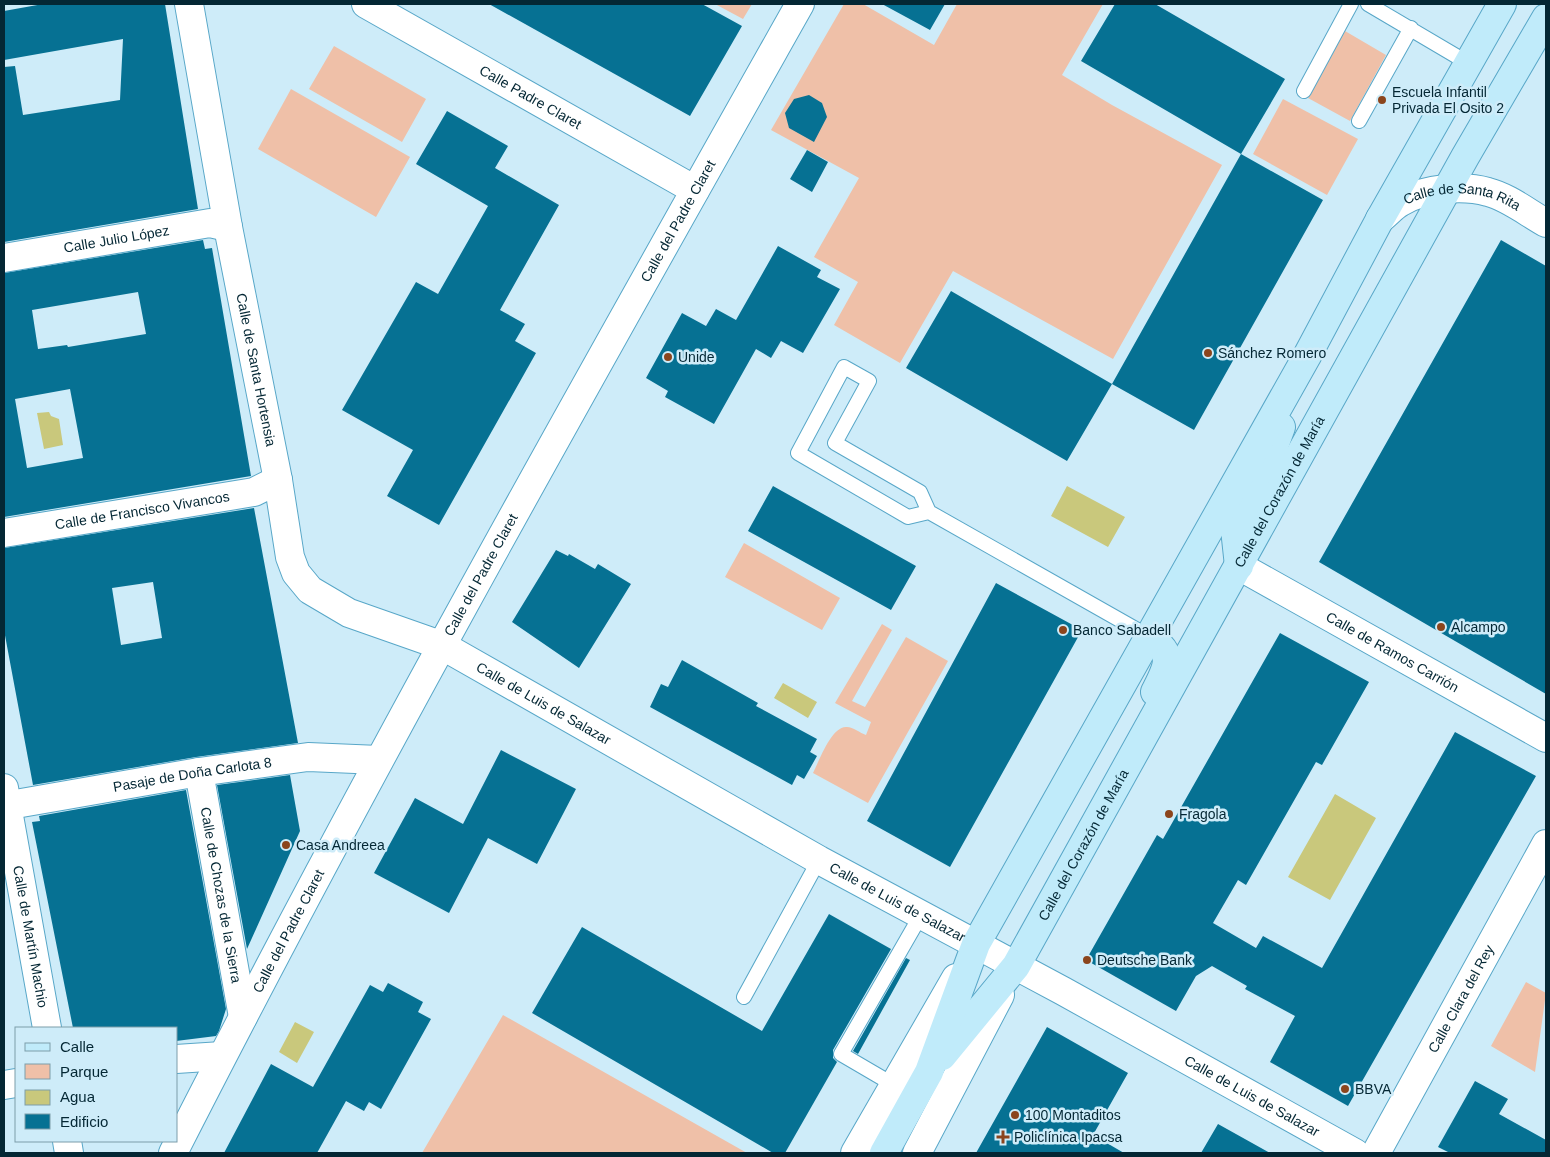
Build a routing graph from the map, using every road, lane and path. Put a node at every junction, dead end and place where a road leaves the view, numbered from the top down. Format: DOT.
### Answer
graph roads {
  1 [pos="189,4"];
  2 [pos="366,4"];
  3 [pos="800,4"];
  4 [pos="1351,4"];
  5 [pos="1368,4"];
  6 [pos="1502,4"];
  7 [pos="1546,18"];
  8 [pos="1411,28"];
  9 [pos="1468,63"];
  10 [pos="1304,91"];
  11 [pos="1359,121"];
  12 [pos="1465,157"];
  13 [pos="1447,189"];
  14 [pos="695,190"];
  15 [pos="1380,219"];
  16 [pos="1546,224"];
  17 [pos="228,227"];
  18 [pos="4,258"];
  19 [pos="1282,399"];
  20 [pos="278,480"];
  21 [pos="929,512"];
  22 [pos="4,533"];
  23 [pos="1238,566"];
  24 [pos="1148,636"];
  25 [pos="443,646"];
  26 [pos="1546,738"];
  27 [pos="379,760"];
  28 [pos="199,772"];
  29 [pos="1125,772"];
  30 [pos="5,800"];
  31 [pos="1546,844"];
  32 [pos="819,860"];
  33 [pos="921,915"];
  34 [pos="976,944"];
  35 [pos="1016,966"];
  36 [pos="744,997"];
  37 [pos="243,1017"];
  38 [pos="47,1027"];
  39 [pos="222,1056"];
  40 [pos="178,1059"];
  41 [pos="929,1072"];
  42 [pos="894,1085"];
  43 [pos="173,1153"];
  44 [pos="855,1153"];
  45 [pos="884,1153"];
  46 [pos="917,1153"];
  47 [pos="1354,1153"];
  48 [pos="1376,1153"];
  1 -- 17 [label="street, Calle de Santa Hortensia"];
  2 -- 14 [label="street, Calle Padre Claret"];
  3 -- 14 [label="street, Calle del Padre Claret"];
  4 -- 10 [label="lane"];
  5 -- 8 [label="lane"];
  6 -- 9 [label="street, Calle del Corazón de María"];
  7 -- 12 [label="street, Calle del Corazón de María"];
  8 -- 9 [label="lane"];
  8 -- 11 [label="lane"];
  9 -- 12 [label="street"];
  9 -- 15 [label="street, Calle del Corazón de María"];
  12 -- 13 [label="street, Calle del Corazón de María"];
  13 -- 15 [label="street, Calle de Santa Rita"];
  13 -- 16 [label="street, Calle de Santa Rita"];
  13 -- 23 [label="street, Calle del Corazón de María"];
  14 -- 25 [label="street, Calle del Padre Claret"];
  15 -- 19 [label="street, Calle del Corazón de María"];
  17 -- 18 [label="street, Calle Julio López"];
  17 -- 20 [label="street, Calle de Santa Hortensia"];
  19 -- 23 [label="street"];
  19 -- 24 [label="street, Calle del Corazón de María"];
  20 -- 22 [label="street, Calle de Francisco Vivancos"];
  20 -- 25 [label="street, Calle de Santa Hortensia"];
  21 -- 21 [label="lane"];
  21 -- 24 [label="lane"];
  23 -- 26 [label="street, Calle de Ramos Carrión"];
  23 -- 29 [label="street, Calle del Corazón de María"];
  24 -- 29 [label="street"];
  24 -- 34 [label="street, Calle del Corazón de María"];
  25 -- 27 [label="street, Calle del Padre Claret"];
  25 -- 32 [label="street, Calle de Luis de Salazar"];
  27 -- 28 [label="street, Pasaje de Doña Carlota 8"];
  27 -- 37 [label="street, Calle del Padre Claret"];
  28 -- 30 [label="street, Pasaje de Doña Carlota 8"];
  28 -- 37 [label="street, Calle de Chozas de la Sierra"];
  29 -- 35 [label="street, Calle del Corazón de María"];
  30 -- 38 [label="street, Calle de Martín Machio"];
  31 -- 48 [label="street, Calle Clara del Rey"];
  32 -- 33 [label="street, Calle de Luis de Salazar"];
  32 -- 36 [label="lane"];
  33 -- 34 [label="street, Calle de Luis de Salazar"];
  33 -- 42 [label="lane"];
  34 -- 35 [label="street, Calle de Luis de Salazar"];
  34 -- 41 [label="street, Calle del Corazón de María"];
  34 -- 42 [label="street, Calle del Corazón de María"];
  35 -- 41 [label="street, Calle del Corazón de María"];
  35 -- 46 [label="street, Calle del Corazón de María"];
  35 -- 47 [label="street, Calle de Luis de Salazar"];
  37 -- 39 [label="street, Calle del Padre Claret"];
  39 -- 40 [label="street"];
  39 -- 43 [label="street, Calle del Padre Claret"];
  41 -- 45 [label="street, Calle del Corazón de María"];
  42 -- 44 [label="street, Calle del Corazón de María"];
}
